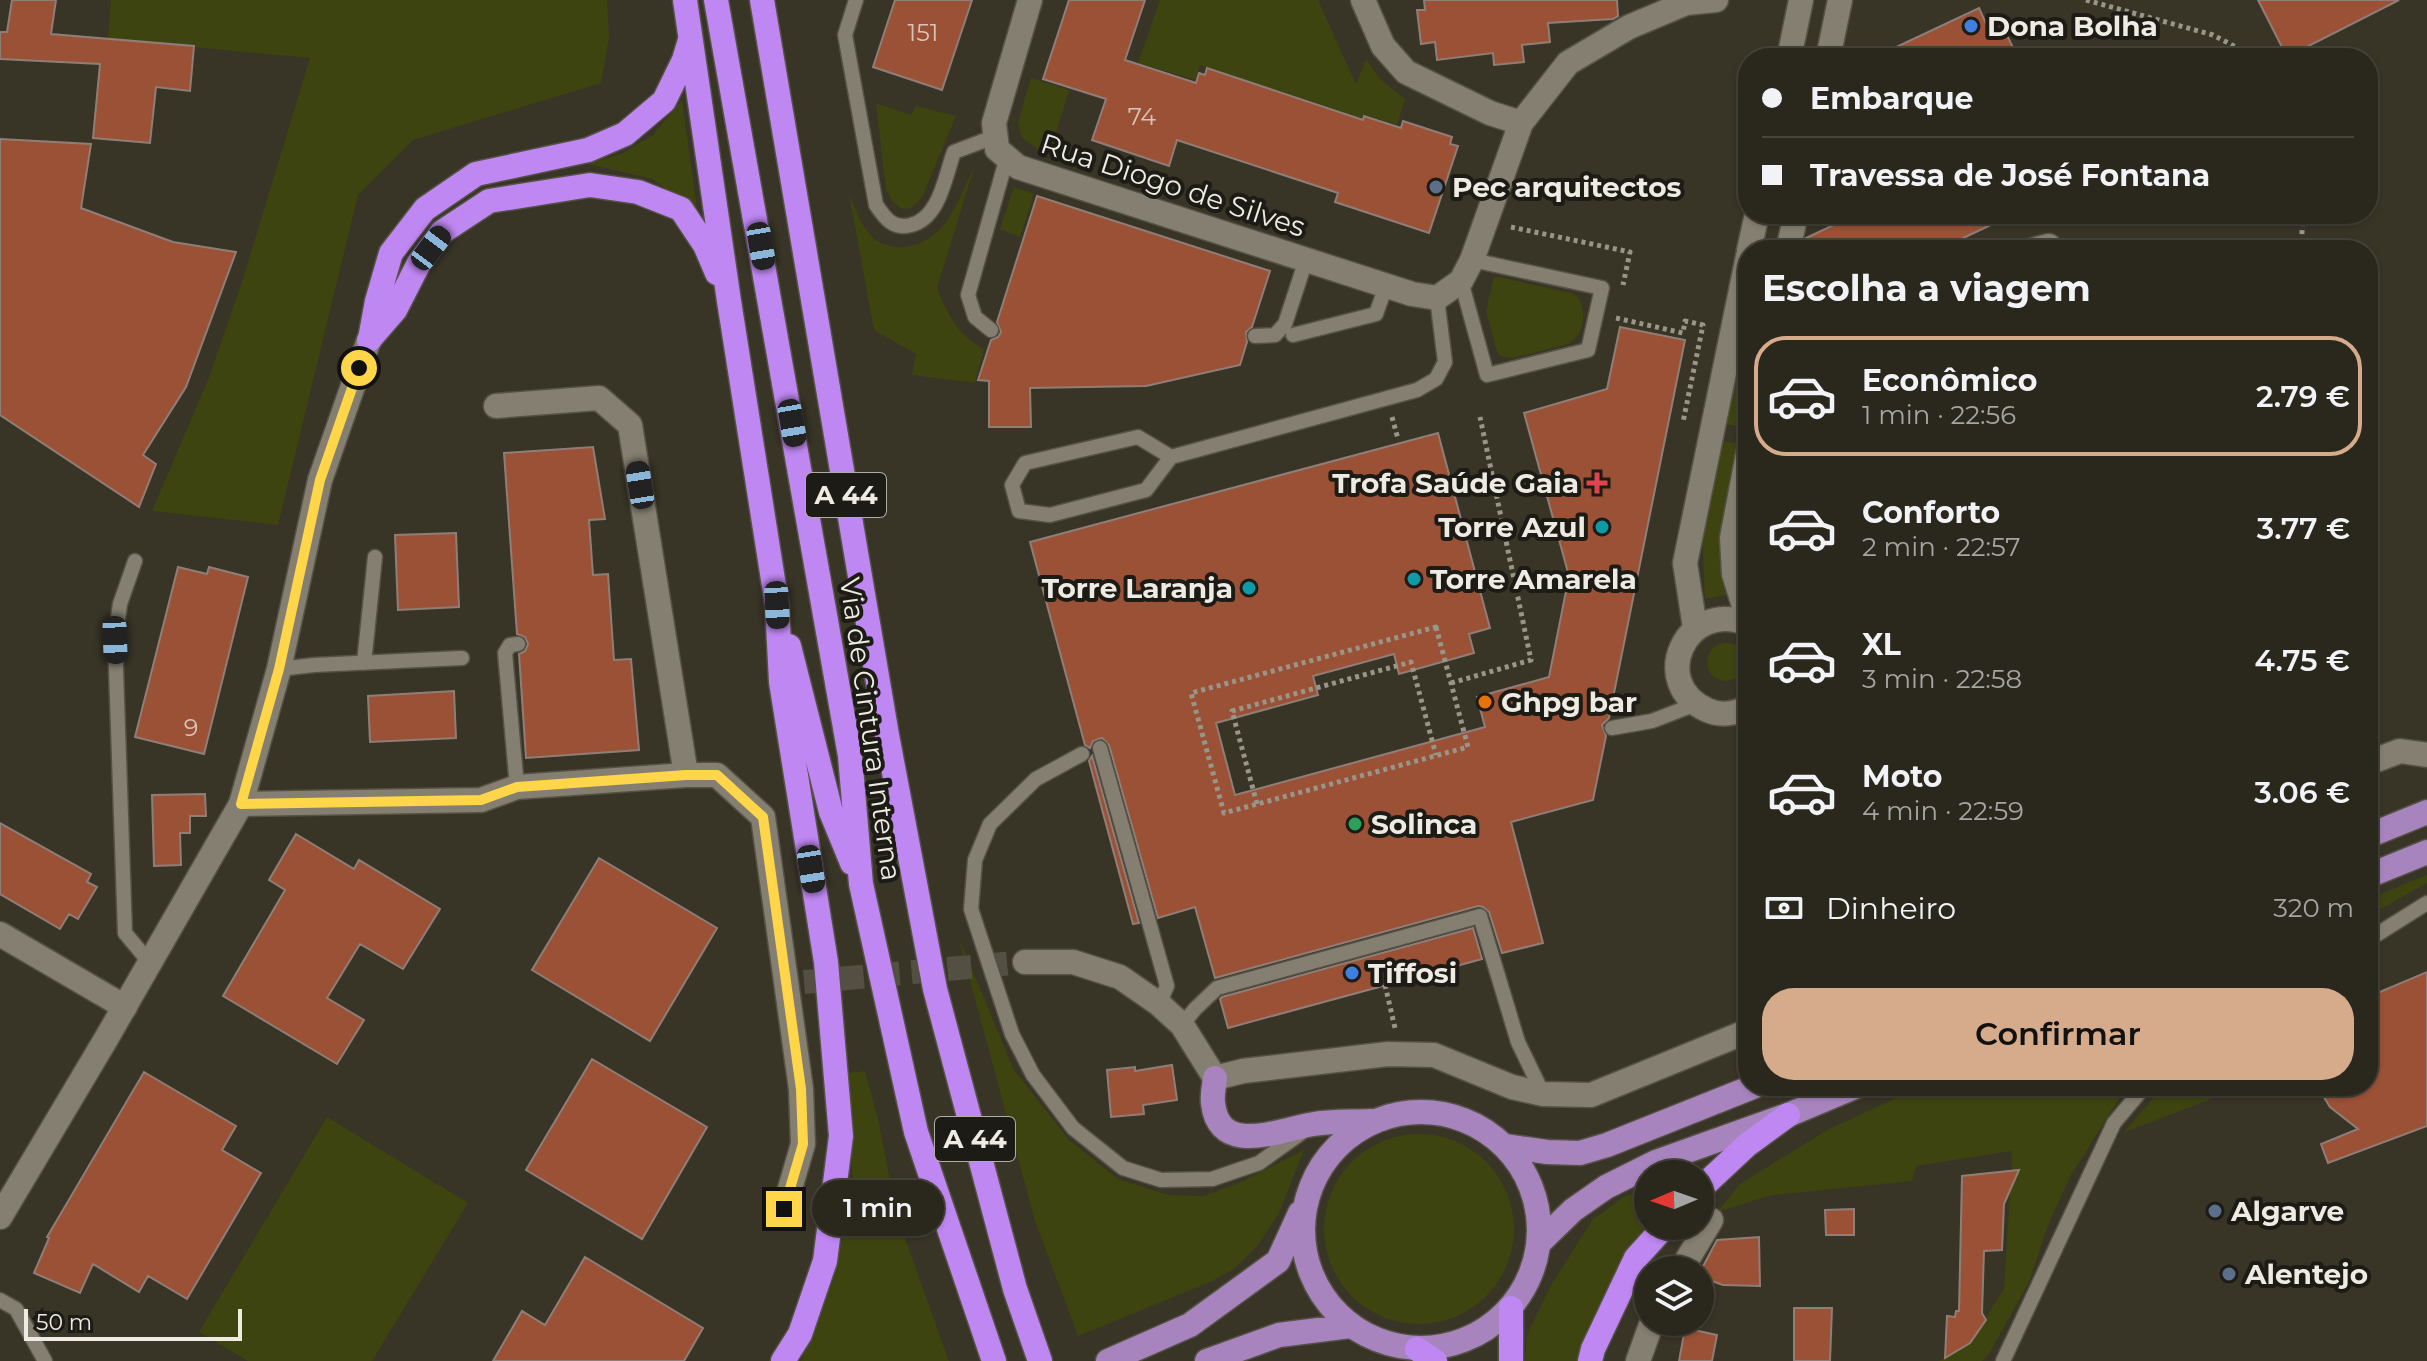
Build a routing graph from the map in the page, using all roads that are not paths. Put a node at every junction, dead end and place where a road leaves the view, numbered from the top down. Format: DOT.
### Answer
graph roads {
  1 [pos="685,0"];
  2 [pos="716,0"];
  3 [pos="762,0"];
  4 [pos="856,0"];
  5 [pos="1030,0"];
  6 [pos="1363,0"];
  7 [pos="1716,0"];
  8 [pos="1801,0"];
  9 [pos="1840,0"];
  10 [pos="691,37"];
  11 [pos="1791,48"];
  12 [pos="1830,48"];
  13 [pos="1521,123"];
  14 [pos="1002,147"];
  15 [pos="1306,260"];
  16 [pos="1466,271"];
  17 [pos="1386,286"];
  18 [pos="1437,298"];
  19 [pos="729,301"];
  20 [pos="1738,307"];
  21 [pos="991,330"];
  22 [pos="1293,335"];
  23 [pos="1255,336"];
  24 [pos="369,340"];
  25 [pos="496,406"];
  26 [pos="1171,457"];
  27 [pos="1738,521"];
  28 [pos="375,557"];
  29 [pos="135,561"];
  30 [pos="1738,588"];
  31 [pos="777,605"];
  32 [pos="1738,620"];
  33 [pos="1695,628"];
  34 [pos="518,644"];
  35 [pos="462,658"];
  36 [pos="364,663"];
  37 [pos="279,669"];
  38 [pos="1696,704"];
  39 [pos="1738,710"];
  40 [pos="1612,728"];
  41 [pos="1100,748"];
  42 [pos="1082,754"];
  43 [pos="2427,755"];
  44 [pos="2378,759"];
  45 [pos="686,775"];
  46 [pos="517,787"];
  47 [pos="241,804"];
  48 [pos="2427,812"];
  49 [pos="2378,832"];
  50 [pos="2427,852"];
  51 [pos="2378,872"];
  52 [pos="861,884"];
  53 [pos="2427,903"];
  54 [pos="0,934"];
  55 [pos="2378,934"];
  56 [pos="1025,962"];
  57 [pos="150,963"];
  58 [pos="1159,1004"];
  59 [pos="125,1007"];
  60 [pos="1182,1025"];
  61 [pos="1738,1035"];
  62 [pos="1215,1078"];
  63 [pos="1738,1093"];
  64 [pos="1543,1094"];
  65 [pos="1833,1096"];
  66 [pos="2137,1096"];
  67 [pos="1788,1115"];
  68 [pos="1373,1121"];
  69 [pos="1315,1123"];
  70 [pos="1505,1146"];
  71 [pos="1714,1176"];
  72 [pos="1306,1200"];
  73 [pos="784,1209"];
  74 [pos="0,1217"];
  75 [pos="1652,1240"];
  76 [pos="1539,1243"];
  77 [pos="0,1300"];
  78 [pos="1511,1308"];
  79 [pos="1350,1326"];
  80 [pos="1647,1336"];
  81 [pos="1426,1355"];
  82 [pos="45,1361"];
  83 [pos="783,1361"];
  84 [pos="994,1361"];
  85 [pos="1040,1361"];
  86 [pos="1108,1361"];
  87 [pos="1207,1361"];
  88 [pos="1511,1361"];
  89 [pos="1590,1361"];
  90 [pos="1638,1361"];
  91 [pos="2003,1361"];
  1 -- 10 [label="highway"];
  2 -- 52 [label="highway, Via de Cintura Interna / A 44"];
  3 -- 85 [label="highway, Via de Cintura Interna / A 44"];
  4 -- 14 [label="lane"];
  5 -- 14 [label="street"];
  6 -- 13 [label="street"];
  7 -- 13 [label="street"];
  8 -- 11 [label="street"];
  9 -- 12 [label="street"];
  10 -- 19 [label="highway"];
  10 -- 24 [label="highway"];
  13 -- 16 [label="street"];
  14 -- 15 [label="street, Rua Diogo de Silves"];
  14 -- 21 [label="lane"];
  15 -- 17 [label="street, Rua Diogo de Silves"];
  15 -- 23 [label="lane"];
  16 -- 16 [label="lane"];
  16 -- 18 [label="street"];
  17 -- 18 [label="street, Rua Diogo de Silves"];
  17 -- 22 [label="lane"];
  18 -- 26 [label="lane"];
  19 -- 24 [label="highway"];
  19 -- 31 [label="highway"];
  20 -- 33 [label="street"];
  24 -- 37 [label="street"];
  25 -- 45 [label="street"];
  26 -- 26 [label="lane"];
  27 -- 30 [label="street"];
  28 -- 36 [label="lane"];
  29 -- 57 [label="lane"];
  31 -- 52 [label="highway"];
  31 -- 83 [label="highway"];
  32 -- 33 [label="street"];
  33 -- 38 [label="street"];
  34 -- 46 [label="lane"];
  35 -- 36 [label="lane"];
  36 -- 37 [label="lane"];
  37 -- 47 [label="street"];
  38 -- 39 [label="street"];
  38 -- 40 [label="lane"];
  41 -- 58 [label="lane"];
  42 -- 69 [label="lane"];
  43 -- 44 [label="street"];
  45 -- 46 [label="street"];
  45 -- 73 [label="street"];
  46 -- 47 [label="street"];
  47 -- 57 [label="street"];
  48 -- 49 [label="main road"];
  50 -- 51 [label="main road"];
  52 -- 84 [label="highway, Via de Cintura Interna / A 44"];
  53 -- 55 [label="lane"];
  54 -- 59 [label="street"];
  56 -- 58 [label="street"];
  57 -- 59 [label="street"];
  58 -- 60 [label="street"];
  59 -- 74 [label="street"];
  60 -- 62 [label="street"];
  60 -- 64 [label="lane"];
  61 -- 64 [label="street"];
  62 -- 64 [label="street"];
  62 -- 69 [label="main road"];
  63 -- 70 [label="main road"];
  65 -- 67 [label="main road"];
  66 -- 91 [label="lane"];
  67 -- 71 [label="highway"];
  67 -- 76 [label="main road"];
  68 -- 69 [label="main road"];
  68 -- 70 [label="main road"];
  68 -- 72 [label="main road"];
  70 -- 76 [label="main road"];
  72 -- 79 [label="main road"];
  72 -- 86 [label="main road"];
  75 -- 89 [label="highway"];
  76 -- 78 [label="main road"];
  77 -- 82 [label="lane"];
  78 -- 81 [label="main road"];
  78 -- 88 [label="highway"];
  79 -- 81 [label="main road"];
  79 -- 87 [label="main road"];
  80 -- 90 [label="street"];
}
